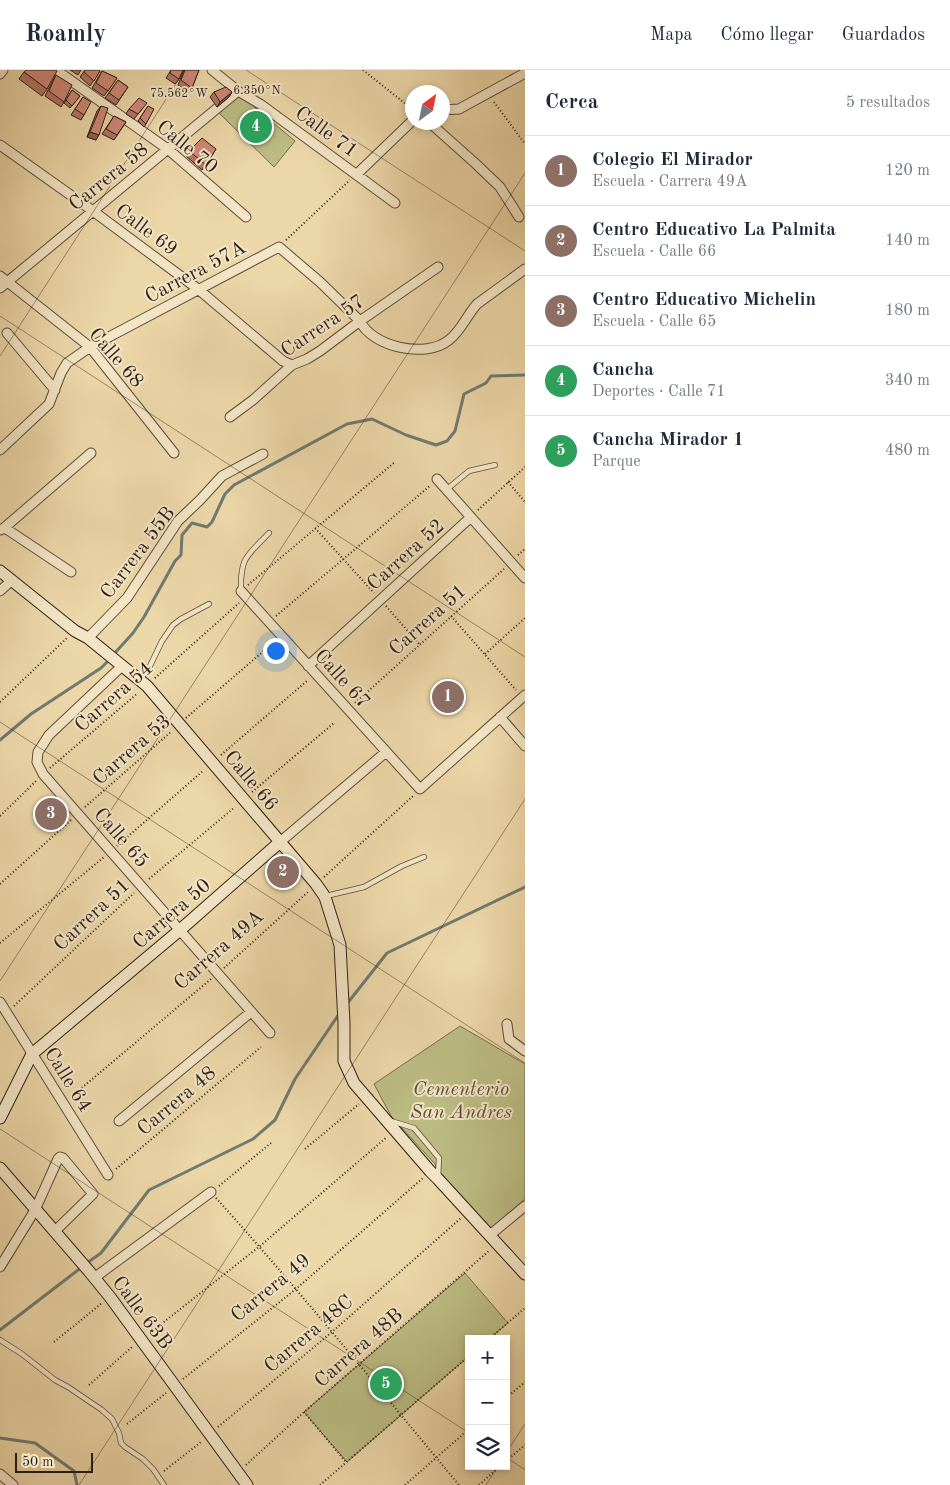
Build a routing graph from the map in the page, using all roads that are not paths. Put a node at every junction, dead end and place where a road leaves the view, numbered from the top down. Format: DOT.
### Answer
graph roads {
  1 [pos="3,70"];
  2 [pos="56,70"];
  3 [pos="219,72"];
  4 [pos="525,73"];
  5 [pos="0,74"];
  6 [pos="238,91"];
  7 [pos="450,110"];
  8 [pos="405,128"];
  9 [pos="438,130"];
  10 [pos="0,145"];
  11 [pos="169,150"];
  12 [pos="357,174"];
  13 [pos="395,203"];
  14 [pos="93,211"];
  15 [pos="246,218"];
  16 [pos="518,218"];
  17 [pos="438,267"];
  18 [pos="525,269"];
  19 [pos="4,279"];
  20 [pos="0,288"];
  21 [pos="198,289"];
  22 [pos="360,320"];
  23 [pos="7,333"];
  24 [pos="90,346"];
  25 [pos="292,365"];
  26 [pos="55,390"];
  27 [pos="230,418"];
  28 [pos="0,450"];
  29 [pos="91,453"];
  30 [pos="174,453"];
  31 [pos="263,454"];
  32 [pos="495,465"];
  33 [pos="437,480"];
  34 [pos="446,490"];
  35 [pos="471,517"];
  36 [pos="2,529"];
  37 [pos="269,533"];
  38 [pos="0,571"];
  39 [pos="71,572"];
  40 [pos="525,578"];
  41 [pos="11,581"];
  42 [pos="0,590"];
  43 [pos="243,594"];
  44 [pos="208,604"];
  45 [pos="88,638"];
  46 [pos="122,666"];
  47 [pos="308,666"];
  48 [pos="143,683"];
  49 [pos="524,696"];
  50 [pos="500,717"];
  51 [pos="525,746"];
  52 [pos="386,752"];
  53 [pos="280,842"];
  54 [pos="424,857"];
  55 [pos="325,897"];
  56 [pos="180,930"];
  57 [pos="0,1002"];
  58 [pos="251,1012"];
  59 [pos="507,1024"];
  60 [pos="270,1033"];
  61 [pos="525,1050"];
  62 [pos="32,1054"];
  63 [pos="0,1118"];
  64 [pos="386,1120"];
  65 [pos="119,1121"];
  66 [pos="0,1168"];
  67 [pos="108,1175"];
  68 [pos="434,1175"];
  69 [pos="211,1192"];
  70 [pos="525,1206"];
  71 [pos="35,1210"];
  72 [pos="54,1232"];
  73 [pos="494,1240"];
  74 [pos="0,1267"];
  75 [pos="91,1274"];
  76 [pos="525,1274"];
  77 [pos="2,1340"];
  78 [pos="0,1474"];
  79 [pos="13,1485"];
  80 [pos="164,1485"];
  81 [pos="247,1485"];
  1 -- 5 [label="street"];
  2 -- 11 [label="street, Calle 70"];
  3 -- 6 [label="street, Calle 71"];
  4 -- 7 [label="street"];
  6 -- 11 [label="street, Carrera 58"];
  6 -- 12 [label="street, Calle 71"];
  8 -- 12 [label="street"];
  9 -- 16 [label="street"];
  10 -- 14 [label="street, Calle 69"];
  11 -- 14 [label="street, Carrera 58"];
  11 -- 15 [label="street, Calle 70"];
  12 -- 13 [label="street, Calle 71"];
  14 -- 19 [label="street, Carrera 58"];
  14 -- 21 [label="street, Calle 69"];
  17 -- 22 [label="street, Carrera 57"];
  18 -- 22 [label="street"];
  19 -- 20 [label="street, Carrera 58"];
  19 -- 24 [label="street, Calle 68"];
  21 -- 22 [label="street, Carrera 57A"];
  21 -- 24 [label="street, Carrera 57A"];
  21 -- 25 [label="street, Calle 69"];
  22 -- 25 [label="street, Carrera 57"];
  23 -- 26 [label="street"];
  24 -- 26 [label="street, Carrera 57A"];
  24 -- 30 [label="street, Calle 68"];
  25 -- 27 [label="street, Carrera 57"];
  26 -- 28 [label="street, Carrera 57A"];
  29 -- 36 [label="street"];
  31 -- 45 [label="street, Carrera 55B"];
  32 -- 34 [label="lane"];
  33 -- 34 [label="street"];
  34 -- 35 [label="street"];
  35 -- 40 [label="street"];
  35 -- 47 [label="street, Carrera 52"];
  36 -- 39 [label="street"];
  37 -- 43 [label="lane"];
  38 -- 41 [label="street, Calle 66"];
  41 -- 42 [label="street"];
  41 -- 45 [label="street, Calle 66"];
  43 -- 47 [label="street, Calle 67"];
  44 -- 48 [label="lane"];
  45 -- 46 [label="street, Calle 66"];
  46 -- 48 [label="street, Calle 66"];
  46 -- 56 [label="street, Calle 65"];
  47 -- 52 [label="street, Calle 67"];
  48 -- 53 [label="street, Calle 66"];
  49 -- 50 [label="street"];
  50 -- 51 [label="street"];
  50 -- 52 [label="street, Calle 67"];
  52 -- 53 [label="street, Carrera 50"];
  53 -- 55 [label="street, Calle 66"];
  53 -- 56 [label="street, Carrera 50"];
  54 -- 55 [label="lane"];
  55 -- 64 [label="street, Calle 66"];
  56 -- 58 [label="street, Calle 65"];
  56 -- 62 [label="street, Carrera 50"];
  57 -- 62 [label="street, Calle 64"];
  58 -- 60 [label="street, Calle 65"];
  58 -- 65 [label="street"];
  59 -- 61 [label="street"];
  62 -- 63 [label="street, Carrera 50"];
  62 -- 67 [label="street, Calle 64"];
  64 -- 68 [label="street, Calle 66"];
  64 -- 68 [label="lane"];
  66 -- 71 [label="street, Calle 63B"];
  68 -- 73 [label="street, Calle 66"];
  69 -- 75 [label="street"];
  70 -- 73 [label="street"];
  71 -- 72 [label="street, Calle 63B"];
  71 -- 72 [label="street"];
  71 -- 74 [label="street"];
  72 -- 75 [label="street, Calle 63B"];
  73 -- 76 [label="street, Calle 66"];
  75 -- 81 [label="street, Calle 63B"];
  77 -- 80 [label="lane"];
  78 -- 79 [label="street"];
}
